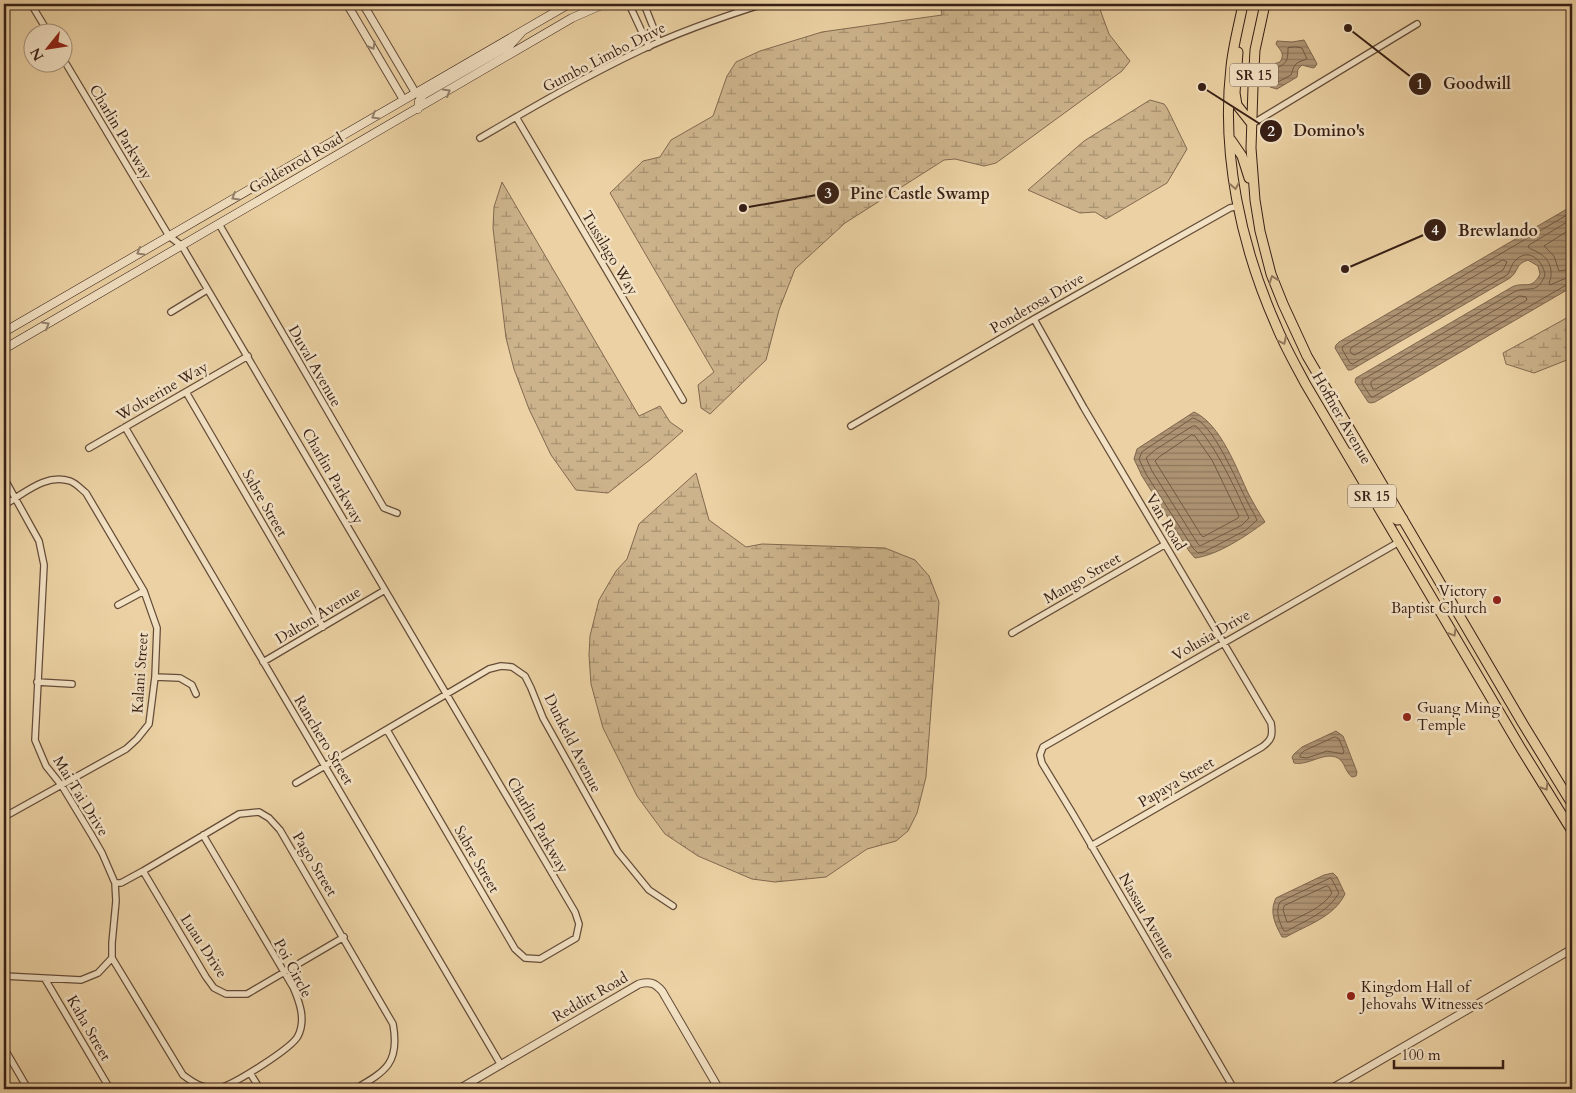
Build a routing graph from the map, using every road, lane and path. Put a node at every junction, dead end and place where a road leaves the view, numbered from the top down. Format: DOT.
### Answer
graph roads {
  1 [pos="31,4"];
  2 [pos="347,4"];
  3 [pos="363,4"];
  4 [pos="569,4"];
  5 [pos="604,4"];
  6 [pos="629,4"];
  7 [pos="644,4"];
  8 [pos="763,4"];
  9 [pos="1243,4"];
  10 [pos="1265,4"];
  11 [pos="651,20"];
  12 [pos="42,22"];
  13 [pos="1417,24"];
  14 [pos="639,25"];
  15 [pos="528,26"];
  16 [pos="1237,34"];
  17 [pos="659,42"];
  18 [pos="649,47"];
  19 [pos="71,72"];
  20 [pos="415,92"];
  21 [pos="404,99"];
  22 [pos="418,108"];
  23 [pos="516,118"];
  24 [pos="1252,124"];
  25 [pos="390,125"];
  26 [pos="480,138"];
  27 [pos="1229,138"];
  28 [pos="1238,206"];
  29 [pos="219,224"];
  30 [pos="1260,231"];
  31 [pos="168,236"];
  32 [pos="182,246"];
  33 [pos="207,290"];
  34 [pos="171,312"];
  35 [pos="1034,319"];
  36 [pos="4,333"];
  37 [pos="4,350"];
  38 [pos="248,356"];
  39 [pos="186,392"];
  40 [pos="683,400"];
  41 [pos="851,426"];
  42 [pos="125,427"];
  43 [pos="89,448"];
  44 [pos="1346,452"];
  45 [pos="4,478"];
  46 [pos="16,499"];
  47 [pos="4,506"];
  48 [pos="397,514"];
  49 [pos="1403,519"];
  50 [pos="1399,542"];
  51 [pos="1164,545"];
  52 [pos="385,590"];
  53 [pos="144,591"];
  54 [pos="1448,595"];
  55 [pos="118,605"];
  56 [pos="323,627"];
  57 [pos="1012,633"];
  58 [pos="1223,643"];
  59 [pos="1463,651"];
  60 [pos="264,662"];
  61 [pos="155,677"];
  62 [pos="37,682"];
  63 [pos="72,684"];
  64 [pos="1501,686"];
  65 [pos="196,694"];
  66 [pos="447,695"];
  67 [pos="387,730"];
  68 [pos="1272,738"];
  69 [pos="1514,738"];
  70 [pos="1040,755"];
  71 [pos="325,766"];
  72 [pos="1555,775"];
  73 [pos="296,783"];
  74 [pos="62,786"];
  75 [pos="1572,804"];
  76 [pos="4,818"];
  77 [pos="1572,832"];
  78 [pos="203,835"];
  79 [pos="1091,846"];
  80 [pos="143,870"];
  81 [pos="115,883"];
  82 [pos="673,906"];
  83 [pos="344,937"];
  84 [pos="515,948"];
  85 [pos="1572,949"];
  86 [pos="112,958"];
  87 [pos="284,972"];
  88 [pos="4,976"];
  89 [pos="45,979"];
  90 [pos="4,1048"];
  91 [pos="501,1065"];
  92 [pos="250,1072"];
  93 [pos="28,1089"];
  94 [pos="110,1089"];
  95 [pos="260,1089"];
  96 [pos="355,1089"];
  97 [pos="459,1089"];
  98 [pos="719,1089"];
  99 [pos="1234,1089"];
  100 [pos="1331,1089"];
  1 -- 12 [label="street"];
  2 -- 21 [label="street, one-way"];
  3 -- 20 [label="street"];
  4 -- 15 [label="main road, Goldenrod Road"];
  22 -- 5 [label="main road, Goldenrod Road, one-way"];
  6 -- 14 [label="street"];
  7 -- 11 [label="street"];
  8 -- 17 [label="street, Gumbo Limbo Drive"];
  9 -- 16 [label="main road, Hoffner Avenue / SR 15"];
  10 -- 24 [label="main road, Hoffner Avenue / SR 15"];
  11 -- 14 [label="street"];
  11 -- 17 [label="street"];
  13 -- 24 [label="street"];
  14 -- 18 [label="street"];
  15 -- 20 [label="main road, Goldenrod Road"];
  15 -- 22 [label="main road"];
  16 -- 24 [label="main road"];
  16 -- 27 [label="main road, Hoffner Avenue / SR 15"];
  17 -- 18 [label="street, Gumbo Limbo Drive"];
  18 -- 23 [label="street, Gumbo Limbo Drive"];
  19 -- 31 [label="street, Charlin Parkway"];
  20 -- 21 [label="main road, Goldenrod Road"];
  20 -- 25 [label="main road"];
  21 -- 31 [label="main road, Goldenrod Road, one-way"];
  22 -- 25 [label="main road, Goldenrod Road"];
  23 -- 26 [label="street, Gumbo Limbo Drive"];
  23 -- 40 [label="street, Tussilago Way"];
  24 -- 30 [label="main road, Hoffner Avenue / SR 15"];
  25 -- 29 [label="main road, Goldenrod Road"];
  27 -- 28 [label="main road, Hoffner Avenue / SR 15, one-way"];
  27 -- 30 [label="main road"];
  28 -- 35 [label="street, Ponderosa Drive"];
  28 -- 44 [label="main road, Hoffner Avenue / SR 15, one-way"];
  29 -- 32 [label="main road, Goldenrod Road"];
  29 -- 48 [label="street, Duval Avenue"];
  49 -- 30 [label="main road, Hoffner Avenue / SR 15, one-way"];
  31 -- 32 [label="street, Charlin Parkway"];
  31 -- 36 [label="main road, Goldenrod Road, one-way"];
  32 -- 33 [label="street, Charlin Parkway"];
  37 -- 32 [label="main road, Goldenrod Road, one-way"];
  33 -- 34 [label="street"];
  33 -- 38 [label="street, Charlin Parkway"];
  35 -- 41 [label="street, Ponderosa Drive"];
  35 -- 51 [label="street, Van Road"];
  38 -- 39 [label="street, Wolverine Way"];
  38 -- 52 [label="street, Charlin Parkway"];
  39 -- 42 [label="street, Wolverine Way"];
  39 -- 56 [label="street, Sabre Street"];
  42 -- 43 [label="street, Wolverine Way"];
  42 -- 60 [label="street, Ranchero Street"];
  44 -- 49 [label="main road"];
  44 -- 50 [label="main road, Hoffner Avenue / SR 15"];
  45 -- 46 [label="street, Mai Tai Drive"];
  46 -- 47 [label="street, Kalani Street"];
  46 -- 53 [label="street, Kalani Street"];
  46 -- 62 [label="street, Mai Tai Drive"];
  49 -- 54 [label="main road, Hoffner Avenue / SR 15"];
  50 -- 54 [label="main road"];
  50 -- 58 [label="street, Volusia Drive"];
  50 -- 59 [label="main road, Hoffner Avenue / SR 15, one-way"];
  51 -- 57 [label="street, Mango Street"];
  51 -- 58 [label="street, Van Road"];
  52 -- 56 [label="street, Dalton Avenue"];
  52 -- 66 [label="street, Charlin Parkway"];
  53 -- 55 [label="street"];
  53 -- 61 [label="street, Kalani Street"];
  54 -- 64 [label="main road, Hoffner Avenue / SR 15"];
  56 -- 60 [label="street, Dalton Avenue"];
  58 -- 68 [label="street, Van Road"];
  58 -- 70 [label="street, Volusia Drive"];
  59 -- 64 [label="main road"];
  59 -- 69 [label="main road, Hoffner Avenue / SR 15"];
  60 -- 71 [label="street, Ranchero Street"];
  61 -- 65 [label="street"];
  61 -- 74 [label="street, Kalani Street"];
  62 -- 63 [label="street"];
  62 -- 74 [label="street, Mai Tai Drive"];
  64 -- 72 [label="main road, Hoffner Avenue / SR 15"];
  66 -- 67 [label="street, Dunkeld Avenue"];
  66 -- 82 [label="street, Dunkeld Avenue"];
  66 -- 84 [label="street, Charlin Parkway"];
  67 -- 71 [label="street, Dunkeld Avenue"];
  67 -- 84 [label="street, Sabre Street"];
  68 -- 79 [label="street, Papaya Street"];
  69 -- 72 [label="main road"];
  69 -- 77 [label="main road, Hoffner Avenue / SR 15, one-way"];
  70 -- 79 [label="street, Nassau Avenue"];
  71 -- 73 [label="street, Dunkeld Avenue"];
  71 -- 91 [label="street, Ranchero Street"];
  72 -- 75 [label="main road, Hoffner Avenue / SR 15"];
  74 -- 76 [label="street, Kalani Street"];
  74 -- 81 [label="street, Mai Tai Drive"];
  78 -- 80 [label="street, Pago Street"];
  78 -- 83 [label="street, Pago Street"];
  78 -- 87 [label="street, Poi Circle"];
  79 -- 99 [label="street, Nassau Avenue"];
  80 -- 81 [label="street, Pago Street"];
  80 -- 87 [label="street, Luau Drive"];
  81 -- 86 [label="street, Mai Tai Drive"];
  83 -- 87 [label="street, Luau Drive"];
  83 -- 96 [label="street, Pago Street"];
  85 -- 100 [label="street"];
  86 -- 89 [label="street"];
  86 -- 92 [label="street, Poi Circle"];
  87 -- 92 [label="street, Poi Circle"];
  88 -- 89 [label="street"];
  89 -- 94 [label="street, Kaha Street"];
  90 -- 93 [label="street"];
  91 -- 97 [label="street, Redditt Road"];
  91 -- 98 [label="street, Redditt Road"];
  92 -- 95 [label="street"];
}
